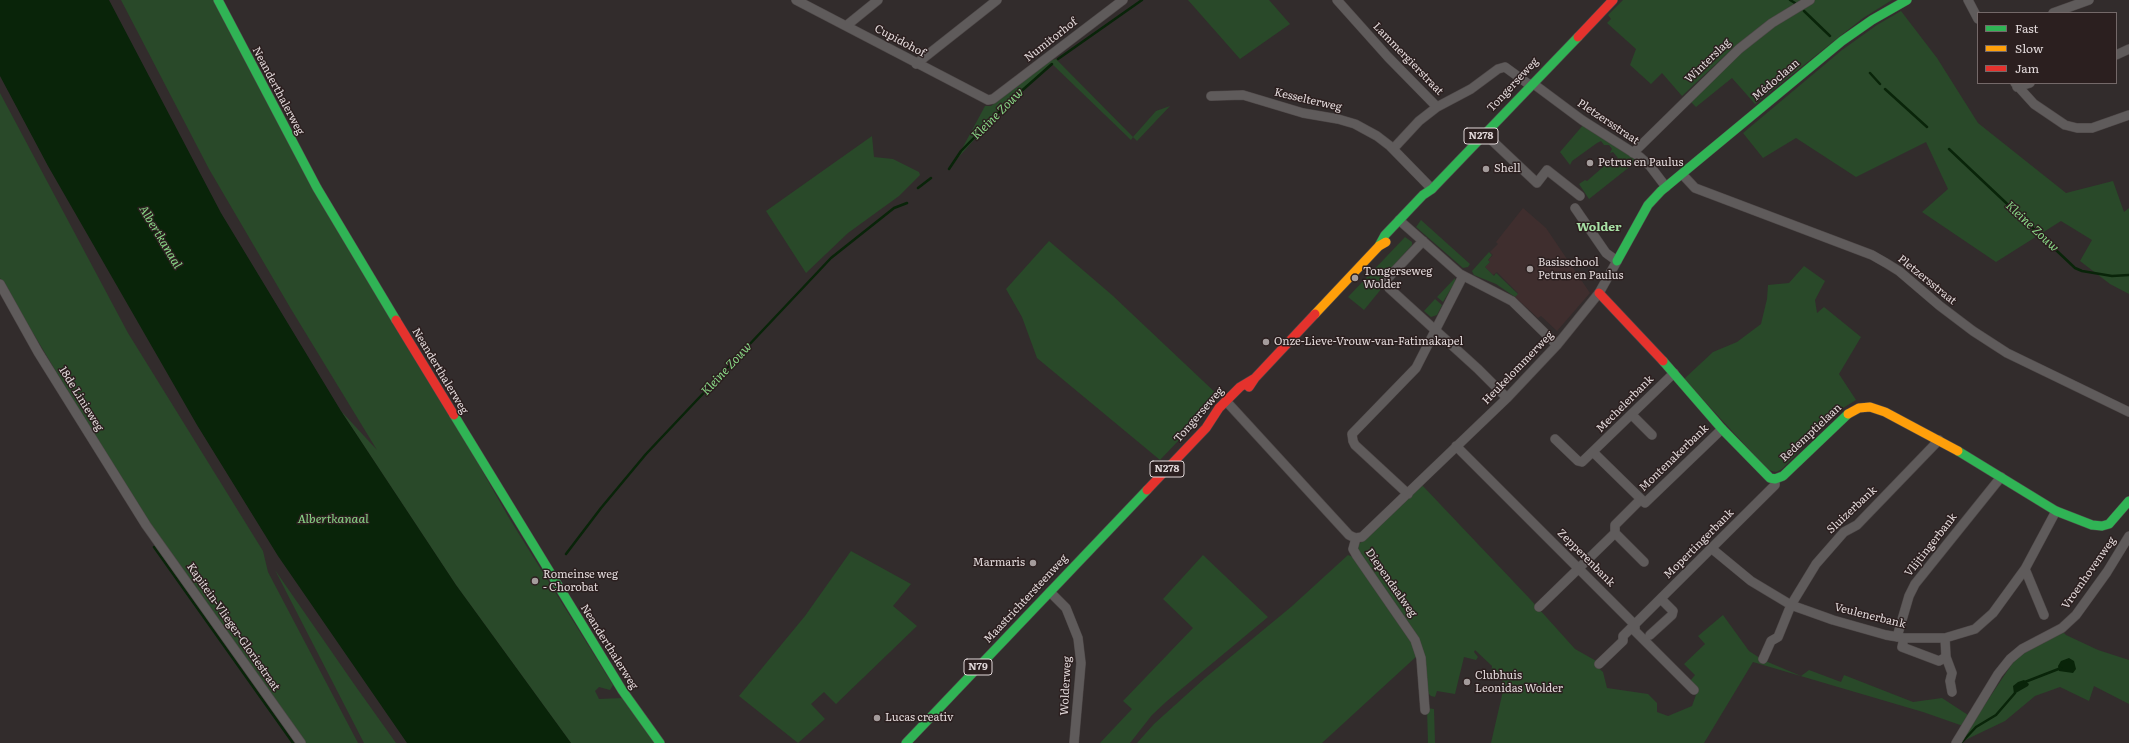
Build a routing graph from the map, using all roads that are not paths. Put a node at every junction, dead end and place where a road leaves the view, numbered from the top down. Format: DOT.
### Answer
graph roads {
  1 [pos="218,0"];
  2 [pos="796,0"];
  3 [pos="878,0"];
  4 [pos="997,0"];
  5 [pos="1123,0"];
  6 [pos="1337,0"];
  7 [pos="1613,0"];
  8 [pos="1810,0"];
  9 [pos="1906,0"];
  10 [pos="1968,0"];
  11 [pos="2089,0"];
  12 [pos="2056,12"];
  13 [pos="1977,17"];
  14 [pos="846,26"];
  15 [pos="2129,49"];
  16 [pos="2117,55"];
  17 [pos="916,64"];
  18 [pos="1531,84"];
  19 [pos="2016,85"];
  20 [pos="1211,96"];
  21 [pos="993,99"];
  22 [pos="1437,107"];
  23 [pos="2129,115"];
  24 [pos="1484,133"];
  25 [pos="1393,149"];
  26 [pos="1634,153"];
  27 [pos="1682,174"];
  28 [pos="1666,187"];
  29 [pos="1432,189"];
  30 [pos="1580,196"];
  31 [pos="1575,208"];
  32 [pos="1401,222"];
  33 [pos="1423,241"];
  34 [pos="1617,261"];
  35 [pos="1463,276"];
  36 [pos="0,284"];
  37 [pos="1599,293"];
  38 [pos="1436,332"];
  39 [pos="1557,345"];
  40 [pos="1674,373"];
  41 [pos="1507,398"];
  42 [pos="1229,404"];
  43 [pos="2129,412"];
  44 [pos="1632,415"];
  45 [pos="1722,429"];
  46 [pos="1652,435"];
  47 [pos="1555,439"];
  48 [pos="1939,440"];
  49 [pos="1456,446"];
  50 [pos="1593,452"];
  51 [pos="2001,477"];
  52 [pos="1775,479"];
  53 [pos="1408,494"];
  54 [pos="1641,499"];
  55 [pos="2129,502"];
  56 [pos="1132,506"];
  57 [pos="2056,510"];
  58 [pos="146,525"];
  59 [pos="1616,532"];
  60 [pos="2129,536"];
  61 [pos="1356,538"];
  62 [pos="1711,548"];
  63 [pos="1644,562"];
  64 [pos="1579,568"];
  65 [pos="2025,569"];
  66 [pos="1050,592"];
  67 [pos="1661,599"];
  68 [pos="1791,605"];
  69 [pos="1539,607"];
  70 [pos="2044,615"];
  71 [pos="1635,624"];
  72 [pos="1650,635"];
  73 [pos="1900,637"];
  74 [pos="1945,638"];
  75 [pos="1946,657"];
  76 [pos="1763,659"];
  77 [pos="1599,664"];
  78 [pos="1694,690"];
  79 [pos="1952,692"];
  80 [pos="1425,710"];
  81 [pos="301,743"];
  82 [pos="660,743"];
  83 [pos="906,743"];
  84 [pos="1074,743"];
  85 [pos="1956,743"];
  1 -- 82 [label="street, Neanderthalerweg"];
  2 -- 14 [label="street, Cupidohof"];
  3 -- 14 [label="street"];
  4 -- 17 [label="street"];
  5 -- 21 [label="street, Numitorhof"];
  6 -- 22 [label="street, Lammergierstraat"];
  7 -- 18 [label="street, Tongerseweg / N278"];
  8 -- 26 [label="street, Winterslag"];
  9 -- 27 [label="street, Médoclaan"];
  10 -- 13 [label="street"];
  11 -- 12 [label="street"];
  14 -- 17 [label="street, Cupidohof"];
  15 -- 16 [label="street"];
  17 -- 21 [label="street, Cupidohof"];
  18 -- 22 [label="street, Lammergierstraat"];
  18 -- 24 [label="street, Tongerseweg / N278"];
  18 -- 26 [label="street, Pletzersstraat"];
  19 -- 23 [label="street"];
  20 -- 25 [label="street, Kesselterweg"];
  22 -- 25 [label="street"];
  24 -- 29 [label="street, Tongerseweg / N278"];
  24 -- 30 [label="street"];
  25 -- 29 [label="street, Kesselterweg"];
  26 -- 28 [label="street, Pletzersstraat"];
  27 -- 28 [label="street, Médoclaan"];
  27 -- 43 [label="street, Pletzersstraat"];
  28 -- 34 [label="street, Heukelommerweg"];
  29 -- 32 [label="street, Tongerseweg / N278"];
  31 -- 34 [label="street"];
  32 -- 33 [label="street"];
  32 -- 42 [label="street, Tongerseweg / N278"];
  33 -- 35 [label="street"];
  33 -- 38 [label="street"];
  34 -- 37 [label="street, Heukelommerweg"];
  35 -- 38 [label="street"];
  35 -- 39 [label="street"];
  36 -- 58 [label="street, 18de Linieweg"];
  37 -- 39 [label="street, Heukelommerweg"];
  37 -- 40 [label="street"];
  38 -- 41 [label="street"];
  38 -- 53 [label="street"];
  39 -- 41 [label="street, Heukelommerweg"];
  40 -- 44 [label="street, Mechelerbank"];
  40 -- 45 [label="street"];
  41 -- 49 [label="street, Heukelommerweg"];
  42 -- 56 [label="street, Tongerseweg / N278"];
  42 -- 61 [label="street, Diependaalweg"];
  44 -- 46 [label="street"];
  44 -- 50 [label="street, Mechelerbank"];
  45 -- 52 [label="street"];
  45 -- 54 [label="street, Montenakerbank"];
  47 -- 50 [label="street, Mechelerbank"];
  48 -- 51 [label="street, Redemptielaan"];
  48 -- 52 [label="street, Redemptielaan"];
  48 -- 68 [label="street, Sluizerbank"];
  49 -- 53 [label="street, Heukelommerweg"];
  49 -- 64 [label="street, Zepperenbank"];
  50 -- 54 [label="street"];
  51 -- 57 [label="street, Redemptielaan"];
  51 -- 73 [label="street, Vlijtingerbank"];
  52 -- 62 [label="street, Mopertingerbank"];
  53 -- 61 [label="street, Heukelommerweg"];
  54 -- 59 [label="street, Montenakerbank"];
  55 -- 57 [label="street, Redemptielaan"];
  56 -- 66 [label="street, Maastrichtersteenweg / N79"];
  57 -- 65 [label="street, Veulenerbank"];
  58 -- 81 [label="street, Kapitein-Vlieger-Gloriestraat"];
  59 -- 63 [label="street"];
  59 -- 64 [label="street, Montenakerbank"];
  60 -- 85 [label="street, Vroenhovenweg"];
  61 -- 80 [label="street, Diependaalweg"];
  62 -- 67 [label="street, Mopertingerbank"];
  62 -- 68 [label="street, Veulenerbank"];
  64 -- 69 [label="street, Montenakerbank"];
  64 -- 71 [label="street, Zepperenbank"];
  65 -- 70 [label="street"];
  65 -- 74 [label="street, Veulenerbank"];
  66 -- 83 [label="street, Maastrichtersteenweg / N79"];
  66 -- 84 [label="street, Wolderweg"];
  67 -- 71 [label="street, Mopertingerbank"];
  67 -- 72 [label="street"];
  68 -- 73 [label="street, Veulenerbank"];
  68 -- 76 [label="street"];
  71 -- 77 [label="street, Mopertingerbank"];
  71 -- 78 [label="street, Zepperenbank"];
  73 -- 74 [label="street, Veulenerbank"];
  73 -- 75 [label="street"];
  74 -- 75 [label="street"];
  75 -- 79 [label="street"];
}
